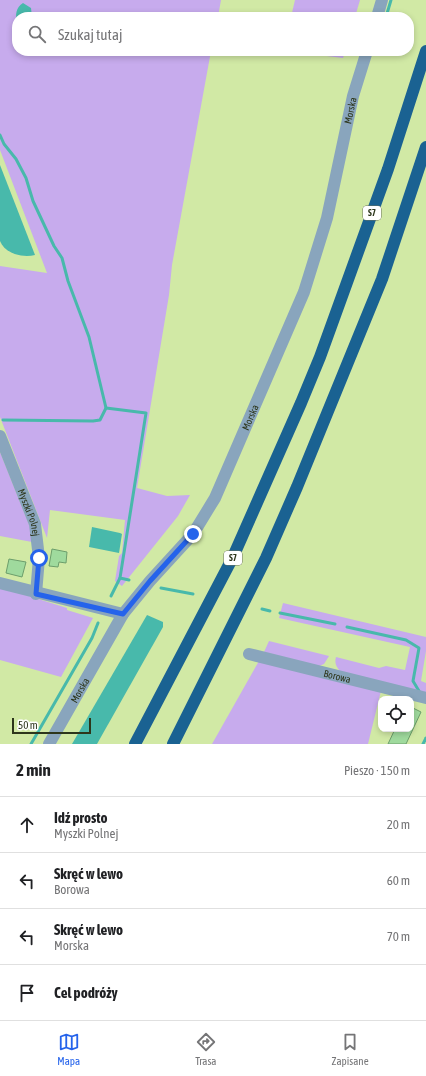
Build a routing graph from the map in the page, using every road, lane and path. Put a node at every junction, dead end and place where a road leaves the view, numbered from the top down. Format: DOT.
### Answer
graph roads {
  1 [pos="382,0"];
  2 [pos="378,12"];
  3 [pos="426,51"];
  4 [pos="365,56"];
  5 [pos="426,147"];
  6 [pos="0,436"];
  7 [pos="0,583"];
  8 [pos="36,594"];
  9 [pos="123,614"];
  10 [pos="249,654"];
  11 [pos="426,698"];
  12 [pos="49,744"];
  13 [pos="135,744"];
  14 [pos="173,744"];
  1 -- 2 [label="street"];
  3 -- 13 [label="highway, S7"];
  4 -- 9 [label="street, Morska"];
  5 -- 14 [label="highway"];
  6 -- 8 [label="street, Myszki Polnej"];
  7 -- 8 [label="street"];
  8 -- 9 [label="street"];
  9 -- 12 [label="street, Morska"];
  10 -- 11 [label="street, Borowa"];
}
